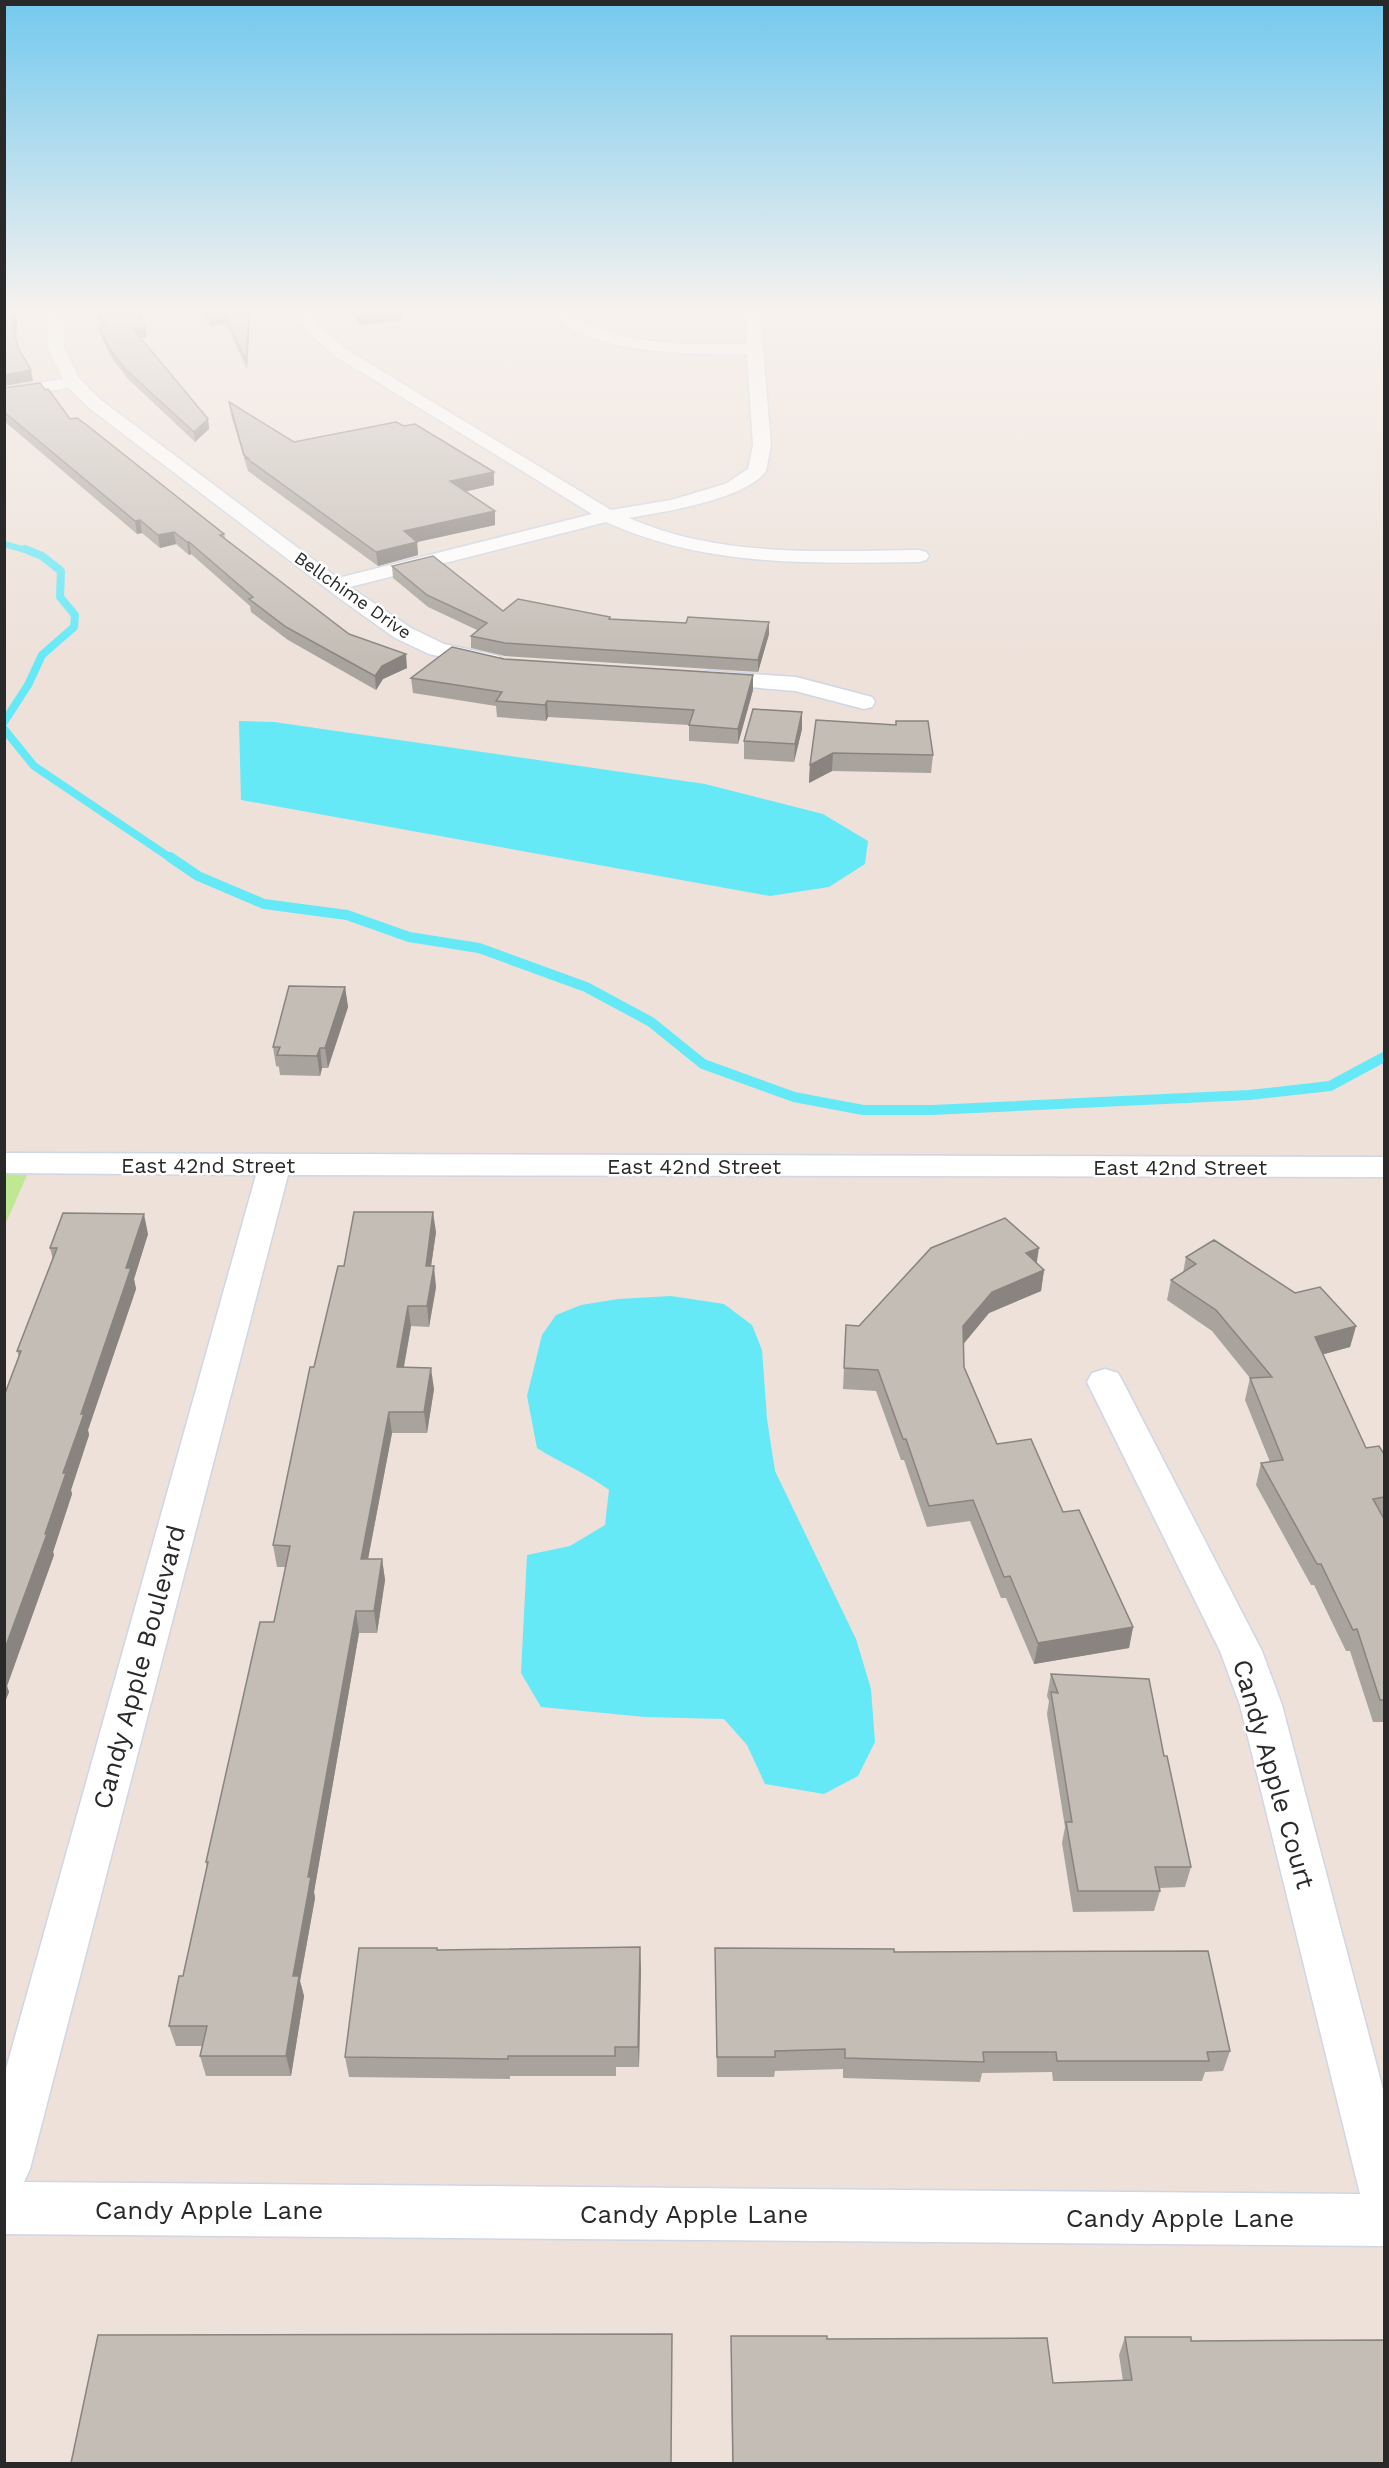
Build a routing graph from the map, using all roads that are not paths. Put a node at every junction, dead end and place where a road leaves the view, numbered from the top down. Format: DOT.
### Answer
graph roads {
  1 [pos="127,428"];
  2 [pos="464,428"];
  3 [pos="761,428"];
  4 [pos="608,516"];
  5 [pos="919,556"];
  6 [pos="334,585"];
  7 [pos="506,665"];
  8 [pos="692,677"];
  9 [pos="864,702"];
  10 [pos="4,1163"];
  11 [pos="275,1165"];
  12 [pos="1384,1167"];
  13 [pos="1105,1382"];
  14 [pos="4,2169"];
  15 [pos="1384,2189"];
  16 [pos="4,2208"];
  17 [pos="1384,2220"];
  1 -- 6 [label="street, Bellchime Drive"];
  2 -- 4 [label="street"];
  3 -- 4 [label="street"];
  4 -- 5 [label="street"];
  4 -- 6 [label="street"];
  6 -- 7 [label="street, Bellchime Drive"];
  8 -- 9 [label="street"];
  10 -- 11 [label="street, East 42nd Street"];
  11 -- 12 [label="street, East 42nd Street"];
  11 -- 14 [label="street, Candy Apple Boulevard"];
  13 -- 15 [label="street, Candy Apple Court"];
  16 -- 17 [label="street, Candy Apple Lane"];
}
